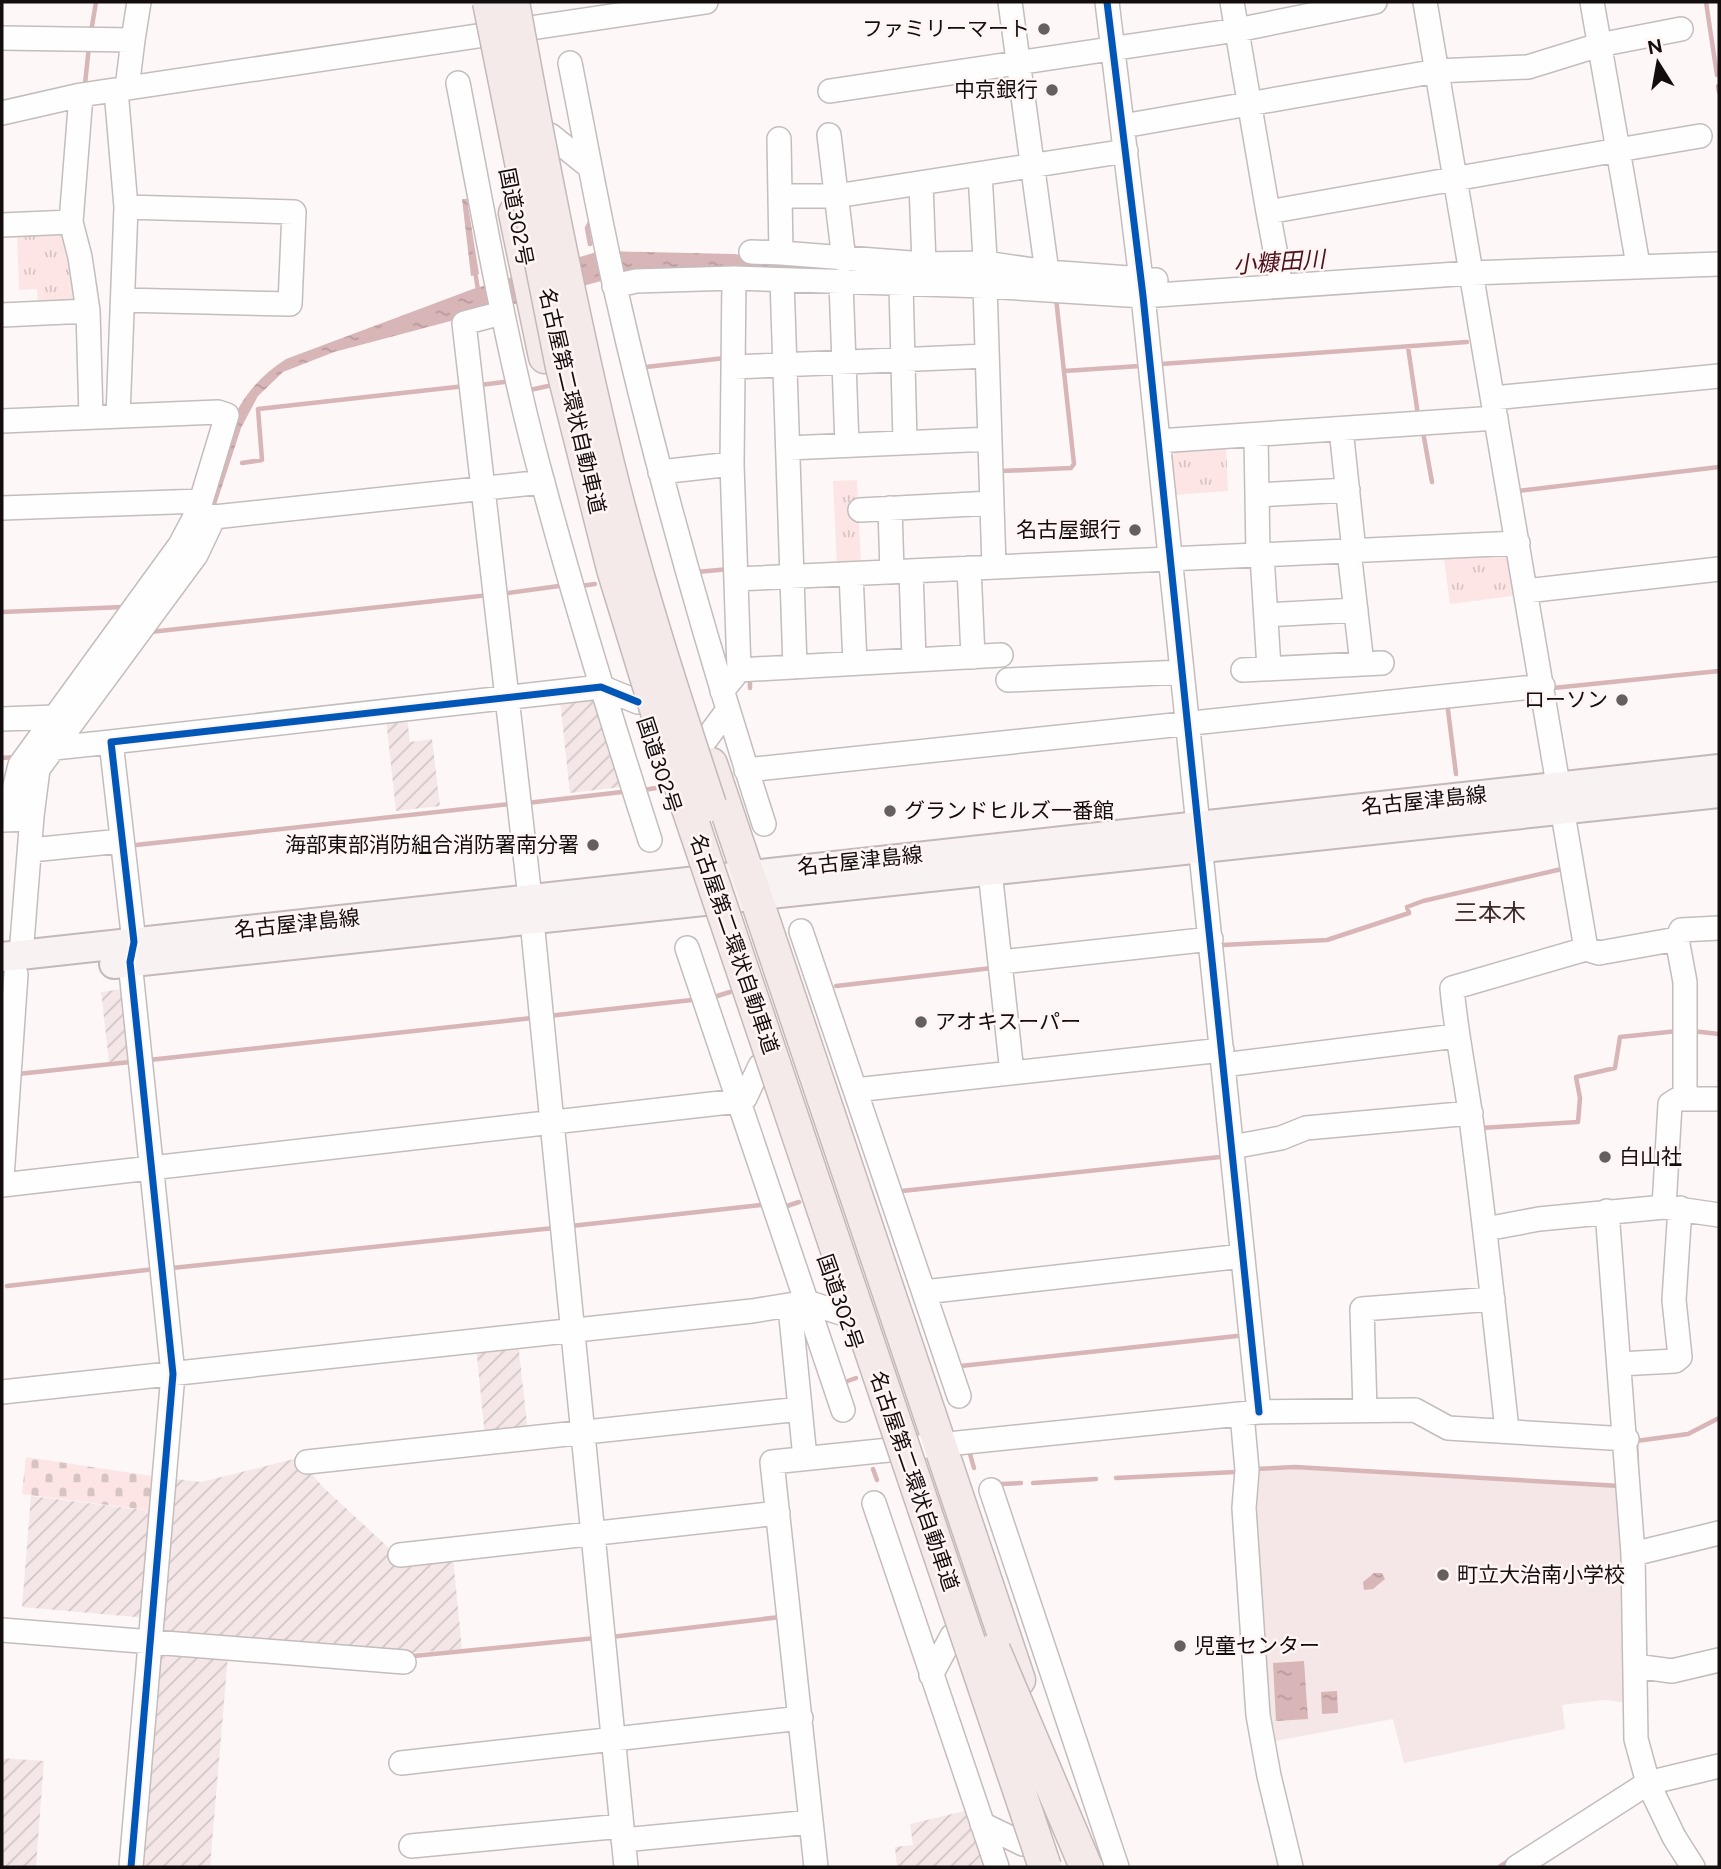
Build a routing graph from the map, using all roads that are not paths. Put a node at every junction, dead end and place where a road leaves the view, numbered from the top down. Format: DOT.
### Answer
graph roads {
  1 [pos="139,2"];
  2 [pos="475,2"];
  3 [pos="489,2"];
  4 [pos="513,2"];
  5 [pos="706,2"];
  6 [pos="1010,2"];
  7 [pos="1107,2"];
  8 [pos="1232,2"];
  9 [pos="1375,2"];
  10 [pos="1425,2"];
  11 [pos="1591,2"];
  12 [pos="529,15"];
  13 [pos="1681,29"];
  14 [pos="1237,30"];
  15 [pos="481,36"];
  16 [pos="2,38"];
  17 [pos="133,40"];
  18 [pos="1599,45"];
  19 [pos="1113,48"];
  20 [pos="570,63"];
  21 [pos="1018,63"];
  22 [pos="1437,71"];
  23 [pos="458,83"];
  24 [pos="121,89"];
  25 [pos="830,91"];
  26 [pos="81,95"];
  27 [pos="1250,103"];
  28 [pos="2,113"];
  29 [pos="1123,126"];
  30 [pos="550,135"];
  31 [pos="829,135"];
  32 [pos="1700,136"];
  33 [pos="779,139"];
  34 [pos="1618,150"];
  35 [pos="1126,151"];
  36 [pos="1032,166"];
  37 [pos="590,167"];
  38 [pos="980,174"];
  39 [pos="1455,179"];
  40 [pos="921,183"];
  41 [pos="780,196"];
  42 [pos="836,197"];
  43 [pos="126,207"];
  44 [pos="514,208"];
  45 [pos="1268,212"];
  46 [pos="71,222"];
  47 [pos="2,225"];
  48 [pos="488,239"];
  49 [pos="751,252"];
  50 [pos="780,253"];
  51 [pos="1715,256"];
  52 [pos="1636,258"];
  53 [pos="924,264"];
  54 [pos="1469,265"];
  55 [pos="842,271"];
  56 [pos="1279,271"];
  57 [pos="1047,272"];
  58 [pos="985,277"];
  59 [pos="740,278"];
  60 [pos="782,280"];
  61 [pos="614,283"];
  62 [pos="901,284"];
  63 [pos="1142,288"];
  64 [pos="123,300"];
  65 [pos="88,311"];
  66 [pos="502,313"];
  67 [pos="2,314"];
  68 [pos="987,356"];
  69 [pos="903,360"];
  70 [pos="844,362"];
  71 [pos="785,364"];
  72 [pos="740,366"];
  73 [pos="1719,376"];
  74 [pos="1494,408"];
  75 [pos="118,416"];
  76 [pos="92,417"];
  77 [pos="2,421"];
  78 [pos="1341,429"];
  79 [pos="1256,435"];
  80 [pos="990,439"];
  81 [pos="905,442"];
  82 [pos="1158,442"];
  83 [pos="847,445"];
  84 [pos="788,448"];
  85 [pos="732,464"];
  86 [pos="660,472"];
  87 [pos="543,482"];
  88 [pos="484,490"];
  89 [pos="1348,490"];
  90 [pos="1257,495"];
  91 [pos="992,503"];
  92 [pos="2,508"];
  93 [pos="890,508"];
  94 [pos="860,510"];
  95 [pos="205,512"];
  96 [pos="1518,543"];
  97 [pos="1351,551"];
  98 [pos="1260,555"];
  99 [pos="1170,559"];
  100 [pos="994,567"];
  101 [pos="969,568"];
  102 [pos="1719,569"];
  103 [pos="901,571"];
  104 [pos="851,574"];
  105 [pos="792,576"];
  106 [pos="743,579"];
  107 [pos="1526,591"];
  108 [pos="1356,610"];
  109 [pos="1266,615"];
  110 [pos="1001,655"];
  111 [pos="973,657"];
  112 [pos="914,660"];
  113 [pos="855,663"];
  114 [pos="795,667"];
  115 [pos="1269,668"];
  116 [pos="747,669"];
  117 [pos="1243,670"];
  118 [pos="1182,672"];
  119 [pos="1008,680"];
  120 [pos="1543,686"];
  121 [pos="601,687"];
  122 [pos="506,700"];
  123 [pos="724,701"];
  124 [pos="638,702"];
  125 [pos="55,717"];
  126 [pos="2,719"];
  127 [pos="1188,724"];
  128 [pos="111,742"];
  129 [pos="704,742"];
  130 [pos="54,748"];
  131 [pos="1719,769"];
  132 [pos="746,770"];
  133 [pos="1719,793"];
  134 [pos="1563,798"];
  135 [pos="21,807"];
  136 [pos="2,820"];
  137 [pos="764,824"];
  138 [pos="1200,837"];
  139 [pos="650,840"];
  140 [pos="121,841"];
  141 [pos="31,850"];
  142 [pos="990,871"];
  143 [pos="752,886"];
  144 [pos="701,891"];
  145 [pos="531,909"];
  146 [pos="1719,928"];
  147 [pos="801,931"];
  148 [pos="1676,939"];
  149 [pos="1211,945"];
  150 [pos="687,948"];
  151 [pos="1586,949"];
  152 [pos="132,952"];
  153 [pos="10,965"];
  154 [pos="1001,967"];
  155 [pos="787,990"];
  156 [pos="829,1013"];
  157 [pos="8,1022"];
  158 [pos="1456,1036"];
  159 [pos="1223,1057"];
  160 [pos="760,1066"];
  161 [pos="1012,1073"];
  162 [pos="855,1090"];
  163 [pos="1685,1099"];
  164 [pos="1719,1099"];
  165 [pos="738,1101"];
  166 [pos="1471,1113"];
  167 [pos="551,1123"];
  168 [pos="1232,1147"];
  169 [pos="151,1168"];
  170 [pos="2,1178"];
  171 [pos="2,1185"];
  172 [pos="1672,1207"];
  173 [pos="1607,1211"];
  174 [pos="1719,1215"];
  175 [pos="1486,1229"];
  176 [pos="1243,1256"];
  177 [pos="920,1281"];
  178 [pos="1493,1299"];
  179 [pos="799,1304"];
  180 [pos="894,1307"];
  181 [pos="844,1314"];
  182 [pos="572,1331"];
  183 [pos="1619,1364"];
  184 [pos="173,1374"];
  185 [pos="2,1392"];
  186 [pos="959,1396"];
  187 [pos="800,1409"];
  188 [pos="844,1410"];
  189 [pos="1365,1410"];
  190 [pos="1250,1413"];
  191 [pos="1507,1430"];
  192 [pos="582,1432"];
  193 [pos="1627,1438"];
  194 [pos="940,1445"];
  195 [pos="889,1448"];
  196 [pos="804,1458"];
  197 [pos="307,1462"];
  198 [pos="991,1490"];
  199 [pos="874,1503"];
  200 [pos="778,1513"];
  201 [pos="592,1533"];
  202 [pos="1719,1533"];
  203 [pos="976,1552"];
  204 [pos="1633,1554"];
  205 [pos="400,1555"];
  206 [pos="1016,1567"];
  207 [pos="947,1578"];
  208 [pos="2,1630"];
  209 [pos="952,1636"];
  210 [pos="150,1641"];
  211 [pos="1719,1660"];
  212 [pos="404,1662"];
  213 [pos="1635,1666"];
  214 [pos="932,1675"];
  215 [pos="801,1718"];
  216 [pos="613,1739"];
  217 [pos="401,1763"];
  218 [pos="1719,1766"];
  219 [pos="1648,1783"];
  220 [pos="1100,1815"];
  221 [pos="811,1822"];
  222 [pos="982,1824"];
  223 [pos="623,1833"];
  224 [pos="411,1846"];
  225 [pos="1028,1860"];
  226 [pos="1078,1863"];
  227 [pos="131,1867"];
  228 [pos="626,1867"];
  229 [pos="816,1867"];
  230 [pos="997,1867"];
  231 [pos="1045,1867"];
  232 [pos="1117,1867"];
  233 [pos="1292,1867"];
  234 [pos="1517,1867"];
  235 [pos="1693,1867"];
  1 -- 17 [label="street"];
  2 -- 15 [label="highway, 国道302号"];
  3 -- 207 [label="highway, 名古屋第二環状自動車道, bridge"];
  4 -- 226 [label="highway, 名古屋第二環状自動車道, bridge"];
  5 -- 12 [label="street"];
  6 -- 21 [label="street"];
  7 -- 19 [label="street"];
  8 -- 14 [label="street"];
  9 -- 14 [label="street"];
  10 -- 22 [label="street"];
  11 -- 18 [label="street"];
  12 -- 15 [label="street"];
  12 -- 30 [label="highway"];
  13 -- 18 [label="street"];
  14 -- 19 [label="street"];
  14 -- 27 [label="street"];
  15 -- 24 [label="street"];
  15 -- 44 [label="highway, 国道302号"];
  16 -- 17 [label="street"];
  17 -- 24 [label="street"];
  18 -- 22 [label="street"];
  18 -- 34 [label="street"];
  19 -- 21 [label="street"];
  19 -- 29 [label="street"];
  20 -- 37 [label="street"];
  21 -- 25 [label="street"];
  21 -- 36 [label="street"];
  22 -- 27 [label="street"];
  22 -- 39 [label="street"];
  23 -- 48 [label="street"];
  24 -- 26 [label="street"];
  24 -- 43 [label="street"];
  26 -- 28 [label="street"];
  26 -- 46 [label="street"];
  27 -- 29 [label="street"];
  27 -- 45 [label="street"];
  29 -- 35 [label="street"];
  30 -- 37 [label="street"];
  30 -- 129 [label="highway"];
  31 -- 42 [label="street"];
  32 -- 34 [label="street"];
  33 -- 41 [label="street"];
  34 -- 39 [label="street"];
  34 -- 52 [label="street"];
  35 -- 36 [label="street"];
  35 -- 63 [label="street"];
  36 -- 38 [label="street"];
  36 -- 57 [label="street"];
  37 -- 61 [label="street"];
  38 -- 40 [label="street"];
  38 -- 58 [label="street"];
  39 -- 45 [label="street"];
  39 -- 54 [label="street"];
  40 -- 42 [label="street"];
  40 -- 53 [label="street"];
  41 -- 42 [label="street"];
  41 -- 50 [label="street"];
  42 -- 55 [label="street"];
  43 -- 64 [label="street"];
  43 -- 64 [label="street"];
  44 -- 48 [label="street"];
  44 -- 124 [label="highway, 国道302号"];
  45 -- 56 [label="street"];
  46 -- 47 [label="street"];
  46 -- 65 [label="street"];
  48 -- 66 [label="street"];
  49 -- 50 [label="street"];
  50 -- 55 [label="street"];
  51 -- 52 [label="street"];
  52 -- 54 [label="street"];
  53 -- 55 [label="street"];
  53 -- 58 [label="street"];
  54 -- 56 [label="street"];
  54 -- 63 [label="street"];
  54 -- 74 [label="street"];
  55 -- 60 [label="street"];
  55 -- 62 [label="street"];
  55 -- 70 [label="street"];
  56 -- 63 [label="street"];
  57 -- 58 [label="street"];
  57 -- 63 [label="street"];
  58 -- 62 [label="street"];
  58 -- 63 [label="street"];
  58 -- 68 [label="street"];
  59 -- 60 [label="street"];
  59 -- 61 [label="street"];
  59 -- 72 [label="street"];
  60 -- 71 [label="street"];
  61 -- 86 [label="street"];
  62 -- 69 [label="street"];
  63 -- 82 [label="street"];
  64 -- 75 [label="street"];
  65 -- 67 [label="street"];
  65 -- 76 [label="street"];
  66 -- 87 [label="street"];
  66 -- 88 [label="street"];
  68 -- 69 [label="street"];
  68 -- 80 [label="street"];
  69 -- 70 [label="street"];
  69 -- 81 [label="street"];
  70 -- 71 [label="street"];
  70 -- 83 [label="street"];
  71 -- 72 [label="street"];
  71 -- 84 [label="street"];
  72 -- 85 [label="street"];
  73 -- 74 [label="street"];
  74 -- 78 [label="street"];
  74 -- 96 [label="street"];
  75 -- 76 [label="street"];
  75 -- 95 [label="street"];
  76 -- 77 [label="street"];
  78 -- 79 [label="street"];
  78 -- 89 [label="street"];
  79 -- 82 [label="street"];
  79 -- 90 [label="street"];
  80 -- 81 [label="street"];
  80 -- 91 [label="street"];
  81 -- 83 [label="street"];
  82 -- 99 [label="street"];
  83 -- 84 [label="street"];
  84 -- 105 [label="street"];
  85 -- 86 [label="street"];
  85 -- 106 [label="street"];
  86 -- 123 [label="street"];
  87 -- 88 [label="street"];
  87 -- 121 [label="street"];
  88 -- 95 [label="street"];
  88 -- 122 [label="street"];
  89 -- 90 [label="street"];
  89 -- 97 [label="street"];
  90 -- 98 [label="street"];
  91 -- 93 [label="street"];
  91 -- 100 [label="street"];
  92 -- 95 [label="street"];
  93 -- 94 [label="street"];
  93 -- 103 [label="street"];
  95 -- 125 [label="street"];
  95 -- 130 [label="street"];
  96 -- 97 [label="street"];
  96 -- 107 [label="street"];
  97 -- 98 [label="street"];
  97 -- 108 [label="street"];
  98 -- 99 [label="street"];
  98 -- 109 [label="street"];
  99 -- 100 [label="street"];
  99 -- 118 [label="street"];
  100 -- 101 [label="street"];
  101 -- 103 [label="street"];
  101 -- 111 [label="street"];
  102 -- 107 [label="street"];
  103 -- 104 [label="street"];
  103 -- 112 [label="street"];
  104 -- 105 [label="street"];
  104 -- 113 [label="street"];
  105 -- 106 [label="street"];
  105 -- 114 [label="street"];
  106 -- 116 [label="street"];
  107 -- 120 [label="street"];
  108 -- 109 [label="street"];
  108 -- 115 [label="street"];
  109 -- 115 [label="street"];
  110 -- 111 [label="street"];
  111 -- 112 [label="street"];
  112 -- 113 [label="street"];
  113 -- 114 [label="street"];
  114 -- 116 [label="street"];
  115 -- 117 [label="street"];
  116 -- 123 [label="street"];
  118 -- 119 [label="street"];
  118 -- 127 [label="street"];
  120 -- 127 [label="street"];
  120 -- 134 [label="street"];
  121 -- 122 [label="street"];
  121 -- 124 [label="street"];
  121 -- 139 [label="street"];
  122 -- 128 [label="street"];
  122 -- 145 [label="street"];
  123 -- 129 [label="street"];
  123 -- 132 [label="street"];
  124 -- 144 [label="highway, 国道302号"];
  125 -- 126 [label="street"];
  125 -- 135 [label="street"];
  127 -- 132 [label="street"];
  127 -- 138 [label="street"];
  128 -- 130 [label="street"];
  128 -- 140 [label="street"];
  129 -- 143 [label="highway"];
  130 -- 135 [label="street"];
  131 -- 134 [label="main road, 名古屋津島線"];
  132 -- 137 [label="street"];
  133 -- 134 [label="main road, 名古屋津島線"];
  134 -- 138 [label="main road, 名古屋津島線"];
  134 -- 151 [label="street"];
  135 -- 136 [label="street"];
  135 -- 141 [label="street"];
  138 -- 142 [label="main road, 名古屋津島線"];
  138 -- 143 [label="main road, 名古屋津島線"];
  138 -- 149 [label="street"];
  140 -- 141 [label="street"];
  140 -- 152 [label="street"];
  141 -- 153 [label="street"];
  142 -- 143 [label="main road, 名古屋津島線"];
  142 -- 154 [label="street"];
  143 -- 144 [label="main road, 名古屋津島線"];
  143 -- 155 [label="highway"];
  144 -- 145 [label="main road, 名古屋津島線"];
  144 -- 160 [label="highway, 国道302号"];
  145 -- 152 [label="main road, 名古屋津島線"];
  145 -- 167 [label="street"];
  146 -- 148 [label="street"];
  147 -- 156 [label="street"];
  148 -- 151 [label="street"];
  148 -- 163 [label="street"];
  149 -- 154 [label="street"];
  149 -- 159 [label="street"];
  150 -- 165 [label="street"];
  151 -- 158 [label="street"];
  152 -- 153 [label="main road, 名古屋津島線"];
  152 -- 169 [label="street"];
  153 -- 157 [label="street"];
  154 -- 161 [label="street"];
  155 -- 156 [label="street"];
  155 -- 180 [label="highway"];
  156 -- 162 [label="street"];
  157 -- 170 [label="street"];
  158 -- 159 [label="street"];
  158 -- 166 [label="street"];
  159 -- 161 [label="street"];
  159 -- 168 [label="street"];
  160 -- 165 [label="street"];
  160 -- 181 [label="highway, 国道302号"];
  161 -- 162 [label="street"];
  162 -- 177 [label="street"];
  163 -- 164 [label="street"];
  163 -- 172 [label="street"];
  165 -- 167 [label="street"];
  165 -- 179 [label="street"];
  166 -- 168 [label="street"];
  166 -- 175 [label="street"];
  167 -- 169 [label="street"];
  167 -- 182 [label="street"];
  168 -- 176 [label="street"];
  169 -- 171 [label="street"];
  169 -- 184 [label="street"];
  172 -- 173 [label="street"];
  172 -- 174 [label="street"];
  172 -- 183 [label="street"];
  173 -- 175 [label="street"];
  173 -- 183 [label="street"];
  175 -- 178 [label="street"];
  176 -- 177 [label="street"];
  176 -- 190 [label="street"];
  177 -- 180 [label="street"];
  177 -- 186 [label="street"];
  178 -- 189 [label="street"];
  178 -- 191 [label="street"];
  179 -- 181 [label="street"];
  179 -- 182 [label="street"];
  179 -- 187 [label="street"];
  179 -- 188 [label="street"];
  180 -- 194 [label="highway"];
  181 -- 195 [label="highway, 国道302号"];
  182 -- 184 [label="street"];
  182 -- 192 [label="street"];
  183 -- 193 [label="street"];
  184 -- 185 [label="street"];
  184 -- 210 [label="street"];
  187 -- 192 [label="street"];
  187 -- 196 [label="street"];
  189 -- 190 [label="street"];
  189 -- 191 [label="street"];
  190 -- 194 [label="street"];
  190 -- 233 [label="street"];
  191 -- 193 [label="street"];
  192 -- 197 [label="street"];
  192 -- 201 [label="street"];
  193 -- 204 [label="street"];
  194 -- 195 [label="street"];
  194 -- 203 [label="highway"];
  195 -- 196 [label="street"];
  195 -- 209 [label="highway, 国道302号"];
  196 -- 200 [label="street"];
  198 -- 206 [label="street"];
  199 -- 214 [label="street"];
  200 -- 201 [label="street"];
  200 -- 215 [label="street"];
  201 -- 205 [label="street"];
  201 -- 216 [label="street"];
  202 -- 204 [label="street"];
  203 -- 206 [label="street"];
  203 -- 226 [label="highway"];
  204 -- 213 [label="street"];
  206 -- 220 [label="street"];
  207 -- 225 [label="highway, bridge"];
  207 -- 231 [label="highway, 名古屋第二環状自動車道, bridge"];
  208 -- 210 [label="street"];
  209 -- 214 [label="street"];
  209 -- 225 [label="highway, 国道302号"];
  210 -- 212 [label="street"];
  210 -- 227 [label="street"];
  211 -- 213 [label="street"];
  213 -- 219 [label="street"];
  214 -- 222 [label="street"];
  215 -- 216 [label="street"];
  215 -- 221 [label="street"];
  216 -- 217 [label="street"];
  216 -- 223 [label="street"];
  218 -- 219 [label="street"];
  219 -- 234 [label="street"];
  219 -- 235 [label="street"];
  220 -- 226 [label="street"];
  220 -- 232 [label="street"];
  221 -- 223 [label="street"];
  221 -- 229 [label="street"];
  222 -- 225 [label="street"];
  222 -- 230 [label="street"];
  223 -- 224 [label="street"];
  223 -- 228 [label="street"];
}
